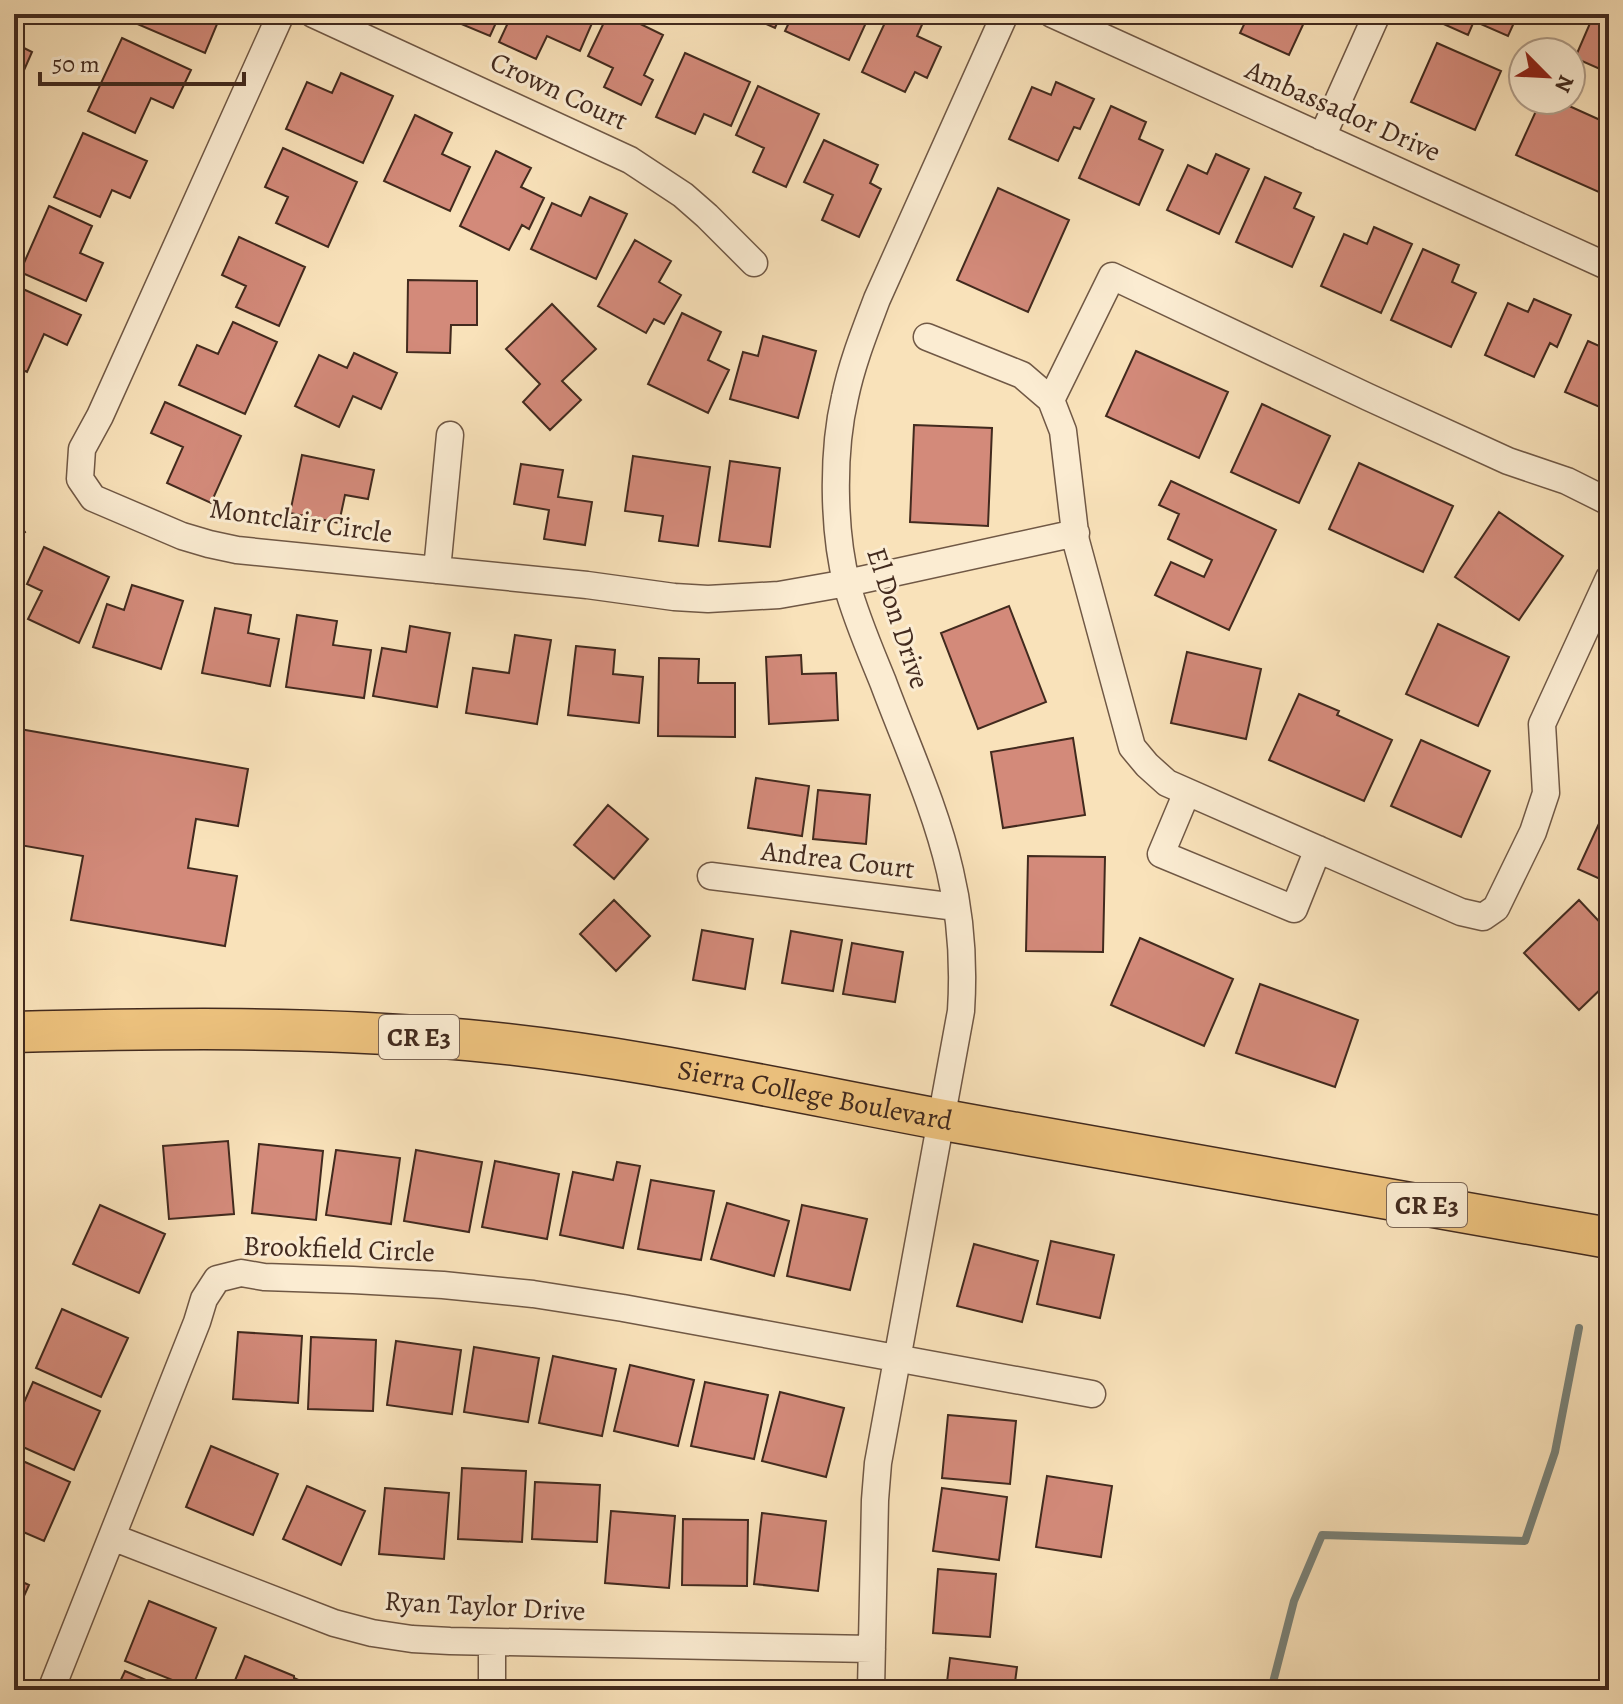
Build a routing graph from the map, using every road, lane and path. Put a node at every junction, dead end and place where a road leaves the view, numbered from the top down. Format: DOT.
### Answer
graph roads {
  1 [pos="281,14"];
  2 [pos="313,14"];
  3 [pos="1005,14"];
  4 [pos="1052,14"];
  5 [pos="1377,14"];
  6 [pos="1322,137"];
  7 [pos="754,263"];
  8 [pos="1609,267"];
  9 [pos="927,337"];
  10 [pos="1051,400"];
  11 [pos="450,435"];
  12 [pos="1609,502"];
  13 [pos="1076,533"];
  14 [pos="437,570"];
  15 [pos="1609,578"];
  16 [pos="847,583"];
  17 [pos="1603,606"];
  18 [pos="1187,792"];
  19 [pos="1318,849"];
  20 [pos="711,876"];
  21 [pos="956,907"];
  22 [pos="14,1032"];
  23 [pos="941,1119"];
  24 [pos="1609,1238"];
  25 [pos="896,1358"];
  26 [pos="1092,1394"];
  27 [pos="112,1537"];
  28 [pos="492,1642"];
  29 [pos="872,1649"];
  30 [pos="51,1690"];
  31 [pos="492,1690"];
  32 [pos="871,1690"];
  1 -- 14 [label="street, Montclair Circle"];
  2 -- 7 [label="street, Crown Court"];
  3 -- 16 [label="street, El Don Drive"];
  4 -- 6 [label="street, Ambassador Drive"];
  5 -- 6 [label="street"];
  6 -- 8 [label="street, Ambassador Drive"];
  9 -- 10 [label="street"];
  10 -- 12 [label="street"];
  10 -- 13 [label="street"];
  11 -- 14 [label="street"];
  13 -- 16 [label="street, Montclair Circle"];
  13 -- 18 [label="street"];
  14 -- 16 [label="street, Montclair Circle"];
  15 -- 17 [label="street"];
  16 -- 21 [label="street, El Don Drive"];
  17 -- 19 [label="street"];
  18 -- 19 [label="street"];
  18 -- 19 [label="street"];
  20 -- 21 [label="street, Andrea Court"];
  21 -- 23 [label="street, El Don Drive"];
  22 -- 23 [label="main road, Sierra College Boulevard / CR E3"];
  23 -- 24 [label="main road, Sierra College Boulevard / CR E3"];
  23 -- 25 [label="street"];
  25 -- 26 [label="street, Brookfield Circle"];
  25 -- 27 [label="street, Brookfield Circle"];
  25 -- 29 [label="street"];
  27 -- 28 [label="street, Ryan Taylor Drive"];
  27 -- 30 [label="street, Brookfield Circle"];
  28 -- 29 [label="street, Ryan Taylor Drive"];
  28 -- 31 [label="street"];
  29 -- 32 [label="street"];
}
